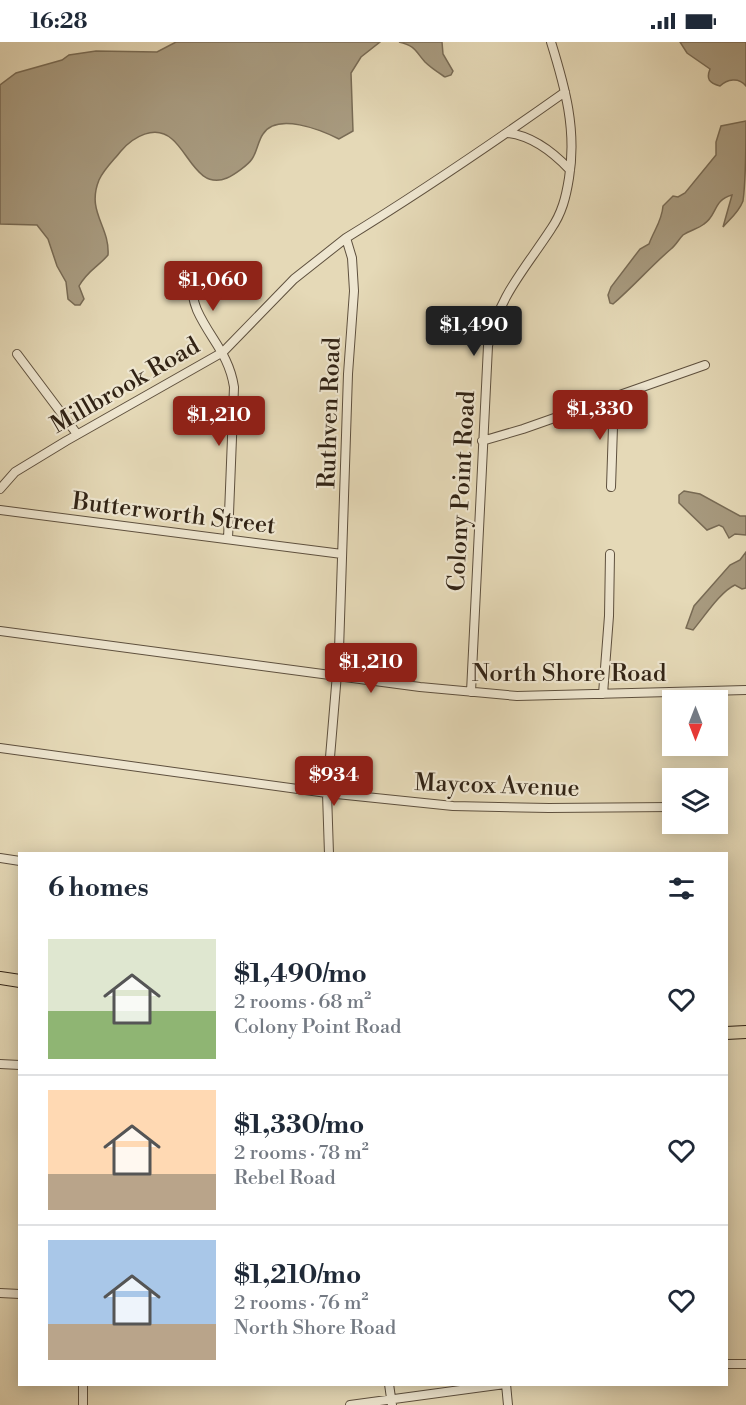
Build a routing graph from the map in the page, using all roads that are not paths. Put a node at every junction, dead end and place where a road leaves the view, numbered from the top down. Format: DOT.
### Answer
graph roads {
  1 [pos="551,42"];
  2 [pos="565,92"];
  3 [pos="508,133"];
  4 [pos="570,170"];
  5 [pos="346,238"];
  6 [pos="190,277"];
  7 [pos="223,352"];
  8 [pos="17,354"];
  9 [pos="705,365"];
  10 [pos="614,396"];
  11 [pos="77,434"];
  12 [pos="482,441"];
  13 [pos="611,487"];
  14 [pos="0,489"];
  15 [pos="0,510"];
  16 [pos="228,539"];
  17 [pos="342,554"];
  18 [pos="610,554"];
  19 [pos="0,631"];
  20 [pos="336,675"];
  21 [pos="746,690"];
  22 [pos="471,692"];
  23 [pos="603,694"];
  24 [pos="0,748"];
  25 [pos="327,793"];
  26 [pos="662,807"];
  27 [pos="328,852"];
  28 [pos="0,858"];
  29 [pos="18,861"];
  30 [pos="0,978"];
  31 [pos="18,981"];
  32 [pos="746,1032"];
  33 [pos="728,1033"];
  34 [pos="0,1064"];
  35 [pos="18,1065"];
  36 [pos="0,1293"];
  37 [pos="18,1294"];
  38 [pos="728,1364"];
  39 [pos="746,1364"];
  40 [pos="83,1386"];
  41 [pos="389,1386"];
  42 [pos="492,1386"];
  43 [pos="505,1386"];
  44 [pos="391,1402"];
  45 [pos="82,1405"];
  46 [pos="350,1405"];
  47 [pos="508,1405"];
  1 -- 2 [label="street, Colony Point Road"];
  2 -- 3 [label="street"];
  2 -- 4 [label="street, Colony Point Road"];
  3 -- 4 [label="street"];
  3 -- 5 [label="street"];
  4 -- 12 [label="street, Colony Point Road"];
  5 -- 7 [label="street, Millbrook Road"];
  5 -- 17 [label="street, Ruthven Road"];
  6 -- 7 [label="street"];
  7 -- 11 [label="street, Millbrook Road"];
  7 -- 16 [label="street"];
  8 -- 11 [label="street"];
  9 -- 10 [label="street"];
  10 -- 12 [label="street"];
  10 -- 13 [label="street"];
  11 -- 14 [label="street, Millbrook Road"];
  12 -- 22 [label="street, Colony Point Road"];
  15 -- 16 [label="street, Butterworth Street"];
  16 -- 17 [label="street, Butterworth Street"];
  17 -- 20 [label="street, Ruthven Road"];
  18 -- 23 [label="street"];
  19 -- 20 [label="street, North Shore Road"];
  20 -- 22 [label="street, North Shore Road"];
  20 -- 25 [label="street, Ruthven Road"];
  21 -- 23 [label="street, North Shore Road"];
  22 -- 23 [label="street, North Shore Road"];
  24 -- 25 [label="street, Maycox Avenue"];
  25 -- 26 [label="street, Maycox Avenue"];
  25 -- 27 [label="street, Ruthven Road"];
  28 -- 29 [label="street"];
  30 -- 31 [label="main road"];
  32 -- 33 [label="main road"];
  34 -- 35 [label="street"];
  36 -- 37 [label="street"];
  38 -- 39 [label="street"];
  40 -- 45 [label="street"];
  41 -- 44 [label="street"];
  42 -- 44 [label="street"];
  43 -- 47 [label="street"];
  44 -- 46 [label="street"];
}
